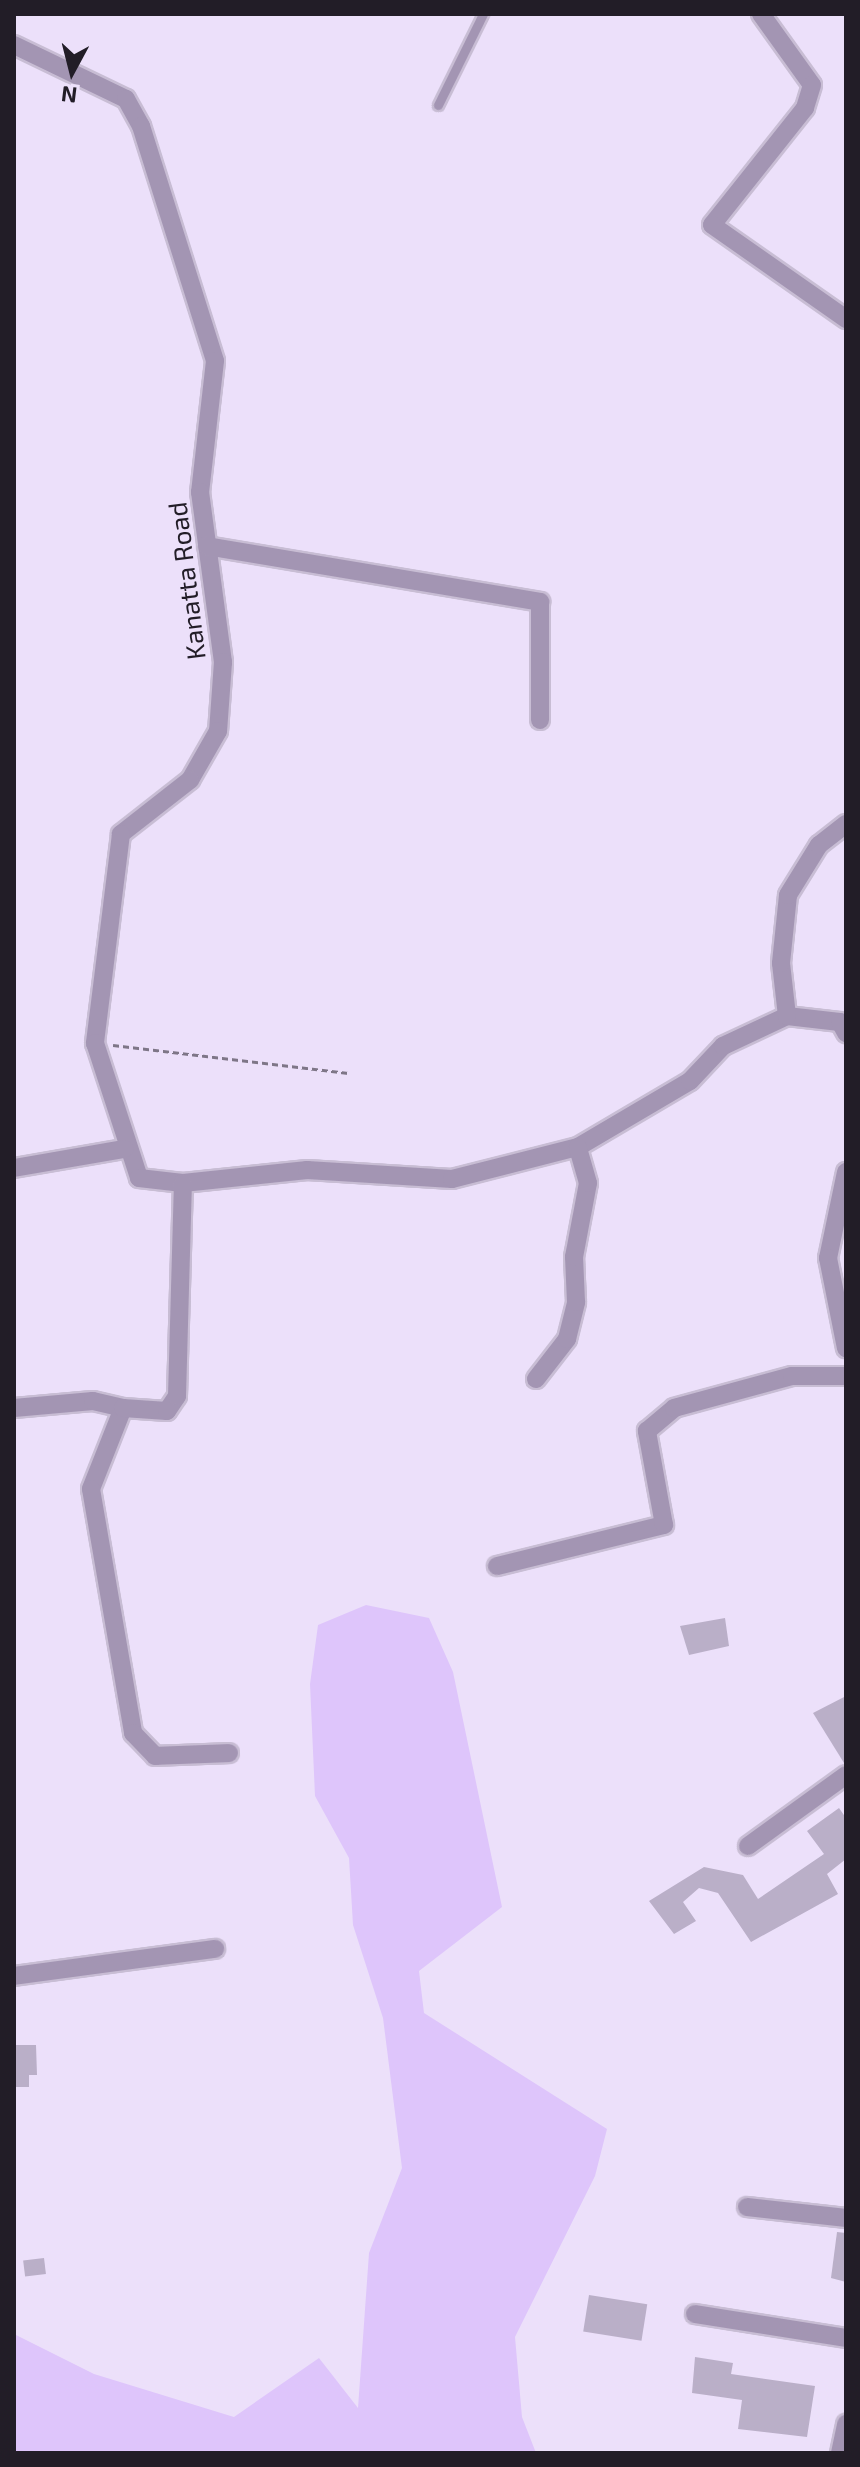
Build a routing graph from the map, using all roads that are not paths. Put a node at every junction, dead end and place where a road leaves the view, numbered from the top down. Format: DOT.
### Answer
graph roads {
  1 [pos="483,14"];
  2 [pos="761,14"];
  3 [pos="14,45"];
  4 [pos="438,105"];
  5 [pos="846,319"];
  6 [pos="207,546"];
  7 [pos="540,720"];
  8 [pos="846,824"];
  9 [pos="787,1016"];
  10 [pos="844,1025"];
  11 [pos="578,1147"];
  12 [pos="124,1149"];
  13 [pos="14,1168"];
  14 [pos="845,1182"];
  15 [pos="183,1183"];
  16 [pos="837,1258"];
  17 [pos="846,1348"];
  18 [pos="846,1376"];
  19 [pos="536,1379"];
  20 [pos="14,1408"];
  21 [pos="123,1408"];
  22 [pos="497,1566"];
  23 [pos="229,1753"];
  24 [pos="846,1775"];
  25 [pos="748,1846"];
  26 [pos="215,1949"];
  27 [pos="14,1976"];
  28 [pos="747,2207"];
  29 [pos="846,2218"];
  30 [pos="695,2314"];
  31 [pos="846,2338"];
  32 [pos="846,2424"];
  33 [pos="840,2453"];
  1 -- 4 [label="lane"];
  2 -- 5 [label="street"];
  3 -- 6 [label="street, Kanatta Road"];
  6 -- 7 [label="street"];
  6 -- 12 [label="street, Kanatta Road"];
  8 -- 9 [label="street"];
  9 -- 10 [label="street"];
  9 -- 11 [label="street"];
  11 -- 15 [label="street"];
  11 -- 19 [label="street"];
  12 -- 13 [label="street"];
  12 -- 15 [label="street"];
  14 -- 16 [label="street"];
  15 -- 21 [label="street"];
  16 -- 17 [label="street"];
  18 -- 22 [label="street"];
  20 -- 21 [label="street"];
  21 -- 23 [label="street"];
  24 -- 25 [label="street"];
  26 -- 27 [label="street"];
  28 -- 29 [label="street"];
  30 -- 31 [label="street"];
  32 -- 33 [label="street"];
}
